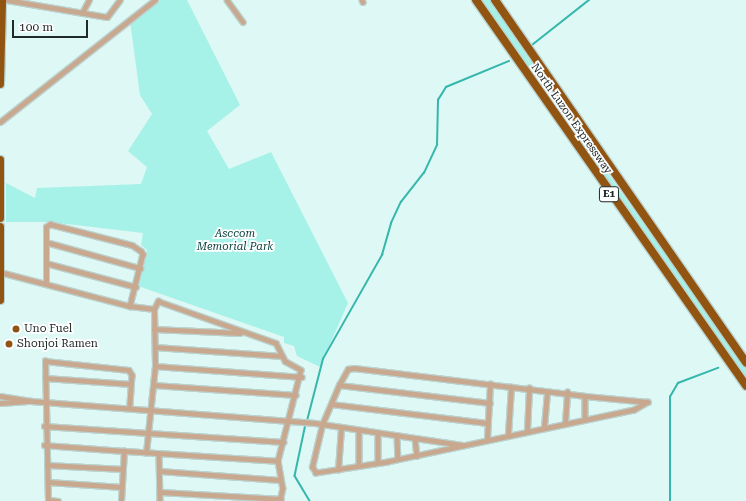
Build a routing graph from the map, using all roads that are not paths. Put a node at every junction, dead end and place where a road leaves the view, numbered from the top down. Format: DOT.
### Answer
graph roads {
  1 [pos="2,0"];
  2 [pos="7,0"];
  3 [pos="89,0"];
  4 [pos="120,0"];
  5 [pos="155,0"];
  6 [pos="227,0"];
  7 [pos="476,0"];
  8 [pos="495,0"];
  9 [pos="82,12"];
  10 [pos="243,22"];
  11 [pos="0,84"];
  12 [pos="0,122"];
  13 [pos="0,160"];
  14 [pos="0,218"];
  15 [pos="0,227"];
  16 [pos="46,242"];
  17 [pos="46,263"];
  18 [pos="140,268"];
  19 [pos="0,272"];
  20 [pos="46,284"];
  21 [pos="136,287"];
  22 [pos="0,300"];
  23 [pos="130,306"];
  24 [pos="154,309"];
  25 [pos="154,328"];
  26 [pos="244,333"];
  27 [pos="155,347"];
  28 [pos="282,356"];
  29 [pos="746,362"];
  30 [pos="155,366"];
  31 [pos="302,377"];
  32 [pos="45,378"];
  33 [pos="132,384"];
  34 [pos="490,384"];
  35 [pos="154,385"];
  36 [pos="339,385"];
  37 [pos="511,386"];
  38 [pos="746,386"];
  39 [pos="529,388"];
  40 [pos="547,392"];
  41 [pos="567,392"];
  42 [pos="296,395"];
  43 [pos="0,396"];
  44 [pos="585,396"];
  45 [pos="31,401"];
  46 [pos="44,402"];
  47 [pos="0,403"];
  48 [pos="490,403"];
  49 [pos="331,404"];
  50 [pos="130,408"];
  51 [pos="151,410"];
  52 [pos="585,418"];
  53 [pos="290,421"];
  54 [pos="565,422"];
  55 [pos="487,423"];
  56 [pos="322,425"];
  57 [pos="44,426"];
  58 [pos="544,427"];
  59 [pos="341,428"];
  60 [pos="358,430"];
  61 [pos="526,431"];
  62 [pos="148,433"];
  63 [pos="378,433"];
  64 [pos="508,434"];
  65 [pos="397,436"];
  66 [pos="415,438"];
  67 [pos="487,439"];
  68 [pos="283,442"];
  69 [pos="44,445"];
  70 [pos="466,445"];
  71 [pos="124,451"];
  72 [pos="146,452"];
  73 [pos="159,454"];
  74 [pos="417,456"];
  75 [pos="398,459"];
  76 [pos="278,461"];
  77 [pos="378,463"];
  78 [pos="47,465"];
  79 [pos="359,465"];
  80 [pos="123,469"];
  81 [pos="338,470"];
  82 [pos="160,471"];
  83 [pos="280,480"];
  84 [pos="48,482"];
  85 [pos="122,487"];
  86 [pos="160,492"];
  87 [pos="281,500"];
  88 [pos="48,501"];
  89 [pos="58,501"];
  90 [pos="121,501"];
  91 [pos="160,501"];
  1 -- 11 [label="highway"];
  2 -- 9 [label="street"];
  3 -- 9 [label="street"];
  4 -- 9 [label="street"];
  5 -- 12 [label="street"];
  6 -- 10 [label="street"];
  7 -- 38 [label="highway, North Luzon Expressway / E1"];
  8 -- 29 [label="highway, North Luzon Expressway / E1"];
  13 -- 14 [label="highway"];
  15 -- 19 [label="highway"];
  16 -- 17 [label="street"];
  16 -- 18 [label="street"];
  16 -- 18 [label="street"];
  17 -- 20 [label="street"];
  17 -- 21 [label="street"];
  18 -- 21 [label="street"];
  19 -- 20 [label="street"];
  19 -- 22 [label="highway"];
  20 -- 23 [label="street"];
  21 -- 23 [label="street"];
  23 -- 24 [label="street"];
  24 -- 25 [label="street"];
  24 -- 26 [label="street"];
  25 -- 26 [label="street"];
  25 -- 27 [label="street"];
  26 -- 28 [label="street"];
  27 -- 28 [label="street"];
  27 -- 30 [label="street"];
  28 -- 31 [label="street"];
  30 -- 31 [label="street"];
  30 -- 35 [label="street"];
  31 -- 42 [label="street"];
  32 -- 33 [label="street"];
  32 -- 33 [label="street"];
  32 -- 46 [label="street"];
  33 -- 50 [label="street"];
  34 -- 36 [label="street"];
  34 -- 37 [label="street"];
  34 -- 48 [label="street"];
  35 -- 42 [label="street"];
  35 -- 51 [label="street"];
  36 -- 48 [label="street"];
  36 -- 49 [label="street"];
  37 -- 39 [label="street"];
  37 -- 64 [label="street"];
  39 -- 40 [label="street"];
  39 -- 61 [label="street"];
  40 -- 41 [label="street"];
  40 -- 58 [label="street"];
  41 -- 44 [label="street"];
  41 -- 54 [label="street"];
  42 -- 53 [label="street"];
  43 -- 45 [label="street"];
  44 -- 52 [label="street"];
  44 -- 52 [label="street"];
  45 -- 46 [label="street"];
  45 -- 47 [label="street"];
  46 -- 50 [label="street"];
  46 -- 57 [label="street"];
  48 -- 55 [label="street"];
  49 -- 55 [label="street"];
  49 -- 56 [label="street"];
  50 -- 51 [label="street"];
  51 -- 53 [label="street"];
  51 -- 62 [label="street"];
  52 -- 54 [label="street"];
  53 -- 56 [label="street"];
  53 -- 68 [label="street"];
  54 -- 58 [label="street"];
  55 -- 67 [label="street"];
  56 -- 59 [label="street"];
  56 -- 81 [label="street"];
  57 -- 62 [label="street"];
  57 -- 69 [label="street"];
  58 -- 61 [label="street"];
  59 -- 60 [label="street"];
  59 -- 81 [label="street"];
  60 -- 63 [label="street"];
  60 -- 79 [label="street"];
  61 -- 64 [label="street"];
  62 -- 68 [label="street"];
  62 -- 72 [label="street"];
  63 -- 65 [label="street"];
  63 -- 77 [label="street"];
  64 -- 67 [label="street"];
  65 -- 66 [label="street"];
  65 -- 75 [label="street"];
  66 -- 70 [label="street"];
  66 -- 74 [label="street"];
  67 -- 70 [label="street"];
  68 -- 76 [label="street"];
  69 -- 71 [label="street"];
  69 -- 78 [label="street"];
  70 -- 74 [label="street"];
  71 -- 72 [label="street"];
  71 -- 80 [label="street"];
  72 -- 73 [label="street"];
  73 -- 76 [label="street"];
  73 -- 82 [label="street"];
  74 -- 75 [label="street"];
  75 -- 77 [label="street"];
  76 -- 83 [label="street"];
  77 -- 79 [label="street"];
  78 -- 80 [label="street"];
  78 -- 84 [label="street"];
  79 -- 81 [label="street"];
  80 -- 85 [label="street"];
  82 -- 83 [label="street"];
  82 -- 86 [label="street"];
  83 -- 87 [label="street"];
  84 -- 85 [label="street"];
  84 -- 88 [label="street"];
  85 -- 90 [label="street"];
  86 -- 87 [label="street"];
  86 -- 91 [label="street"];
  88 -- 89 [label="street"];
}
